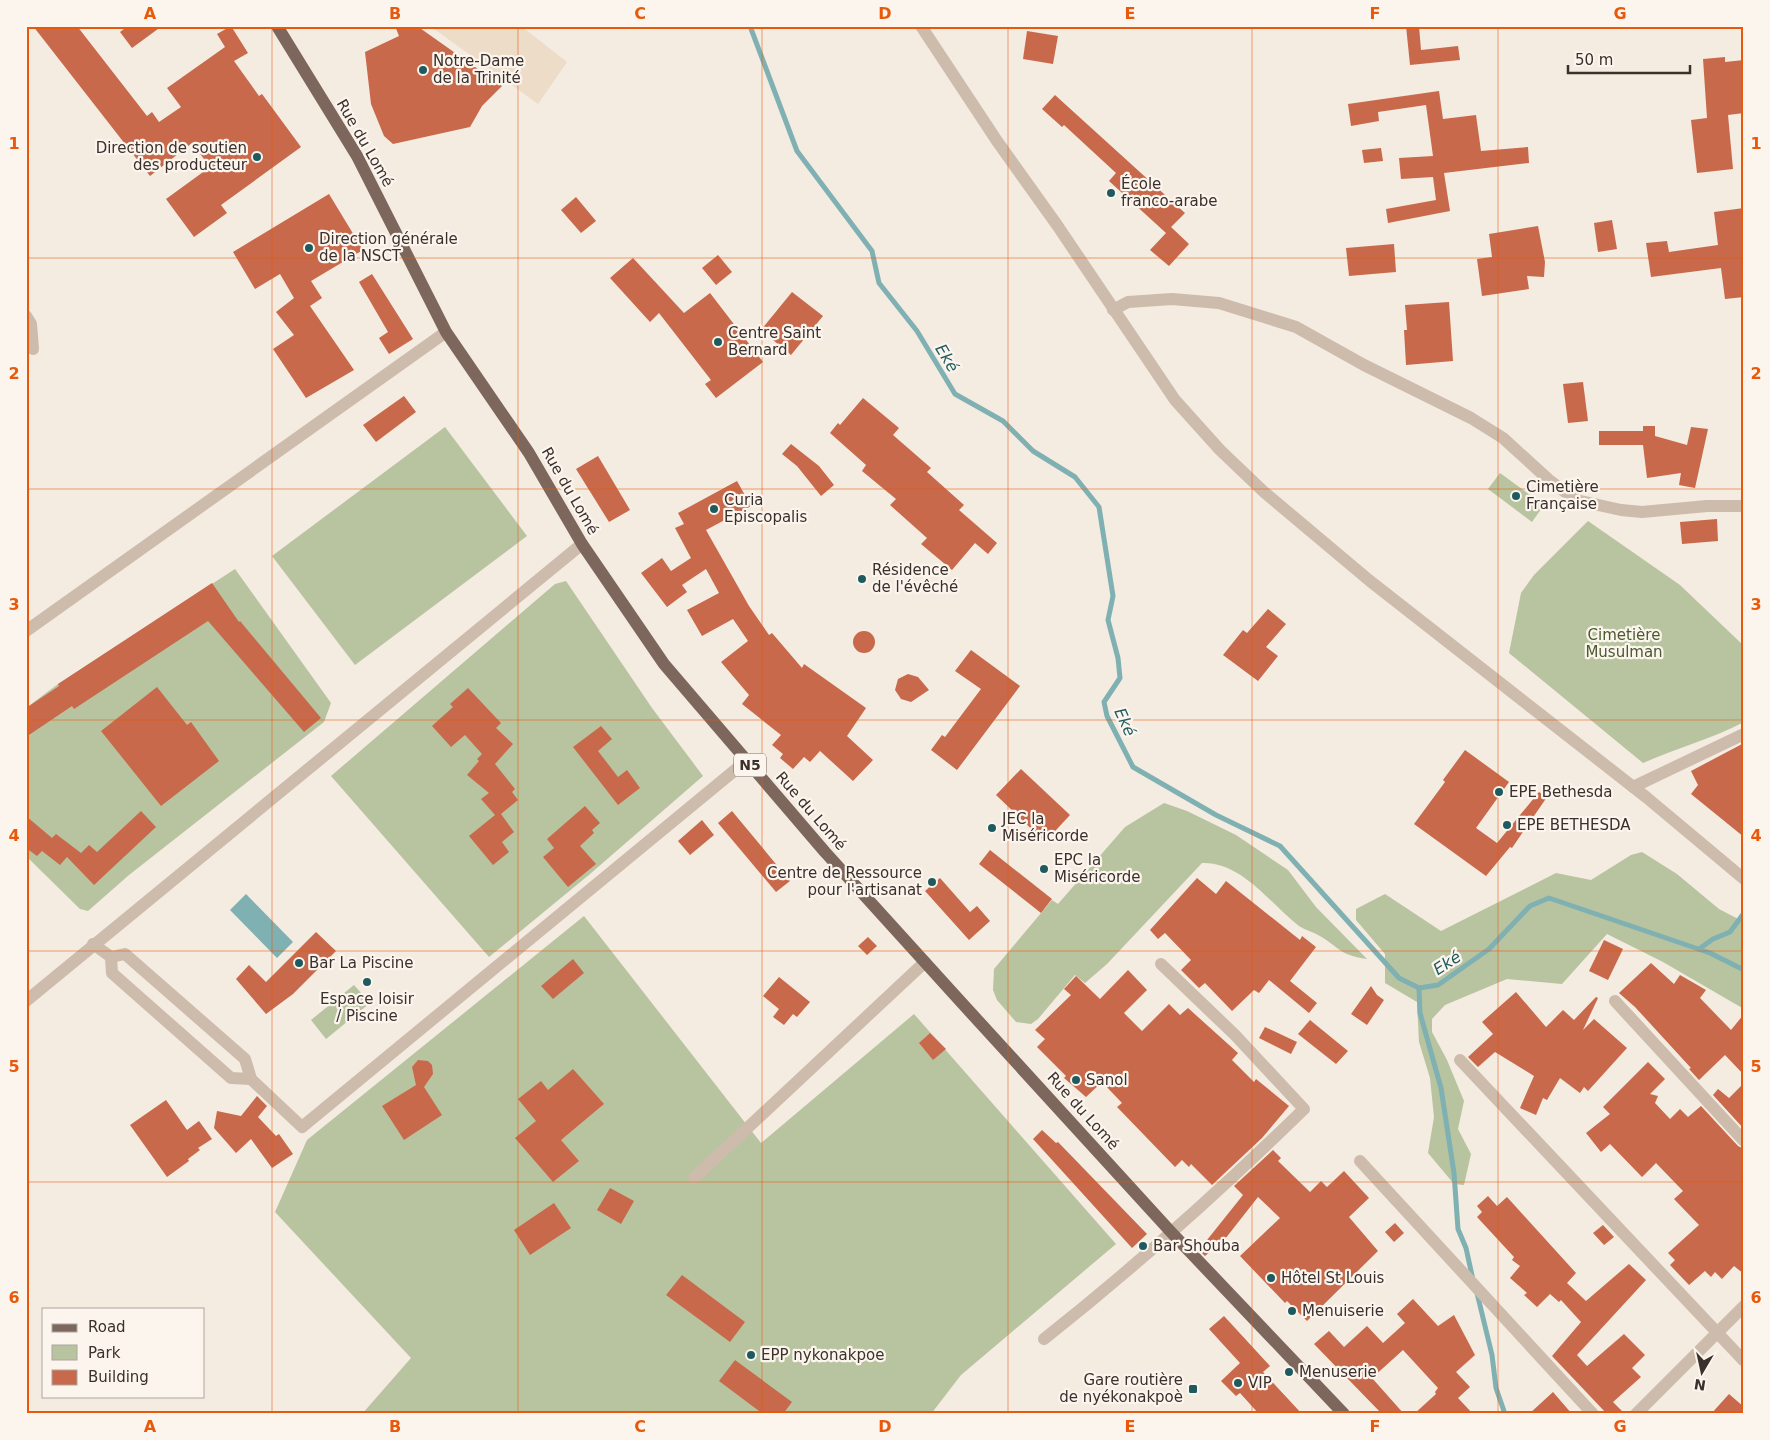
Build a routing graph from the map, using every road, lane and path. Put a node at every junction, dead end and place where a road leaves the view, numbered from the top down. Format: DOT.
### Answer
graph roads {
  1 [pos="277,26"];
  2 [pos="921,26"];
  3 [pos="1113,310"];
  4 [pos="26,316"];
  5 [pos="446,332"];
  6 [pos="33,349"];
  7 [pos="1744,506"];
  8 [pos="582,544"];
  9 [pos="26,631"];
  10 [pos="1744,734"];
  11 [pos="746,761"];
  12 [pos="1633,787"];
  13 [pos="1744,879"];
  14 [pos="94,944"];
  15 [pos="111,957"];
  16 [pos="925,962"];
  17 [pos="1161,964"];
  18 [pos="26,1001"];
  19 [pos="1615,1001"];
  20 [pos="1460,1060"];
  21 [pos="251,1079"];
  22 [pos="1744,1141"];
  23 [pos="1360,1161"];
  24 [pos="694,1178"];
  25 [pos="1171,1232"];
  26 [pos="1744,1306"];
  27 [pos="1717,1333"];
  28 [pos="1044,1339"];
  29 [pos="1744,1362"];
  30 [pos="1344,1414"];
  31 [pos="1593,1414"];
  32 [pos="1636,1414"];
  1 -- 5 [label="main road, Rue du Lomé / N5"];
  2 -- 3 [label="street"];
  3 -- 7 [label="street"];
  3 -- 12 [label="street"];
  4 -- 6 [label="street"];
  5 -- 8 [label="main road, Rue du Lomé / N5"];
  5 -- 9 [label="street"];
  8 -- 11 [label="main road, Rue du Lomé / N5"];
  8 -- 14 [label="street"];
  10 -- 12 [label="street"];
  11 -- 16 [label="main road, Rue du Lomé / N5"];
  11 -- 21 [label="street"];
  12 -- 13 [label="street"];
  14 -- 15 [label="street"];
  14 -- 18 [label="street"];
  15 -- 21 [label="street"];
  15 -- 21 [label="street"];
  16 -- 24 [label="street"];
  16 -- 25 [label="main road, Rue du Lomé / N5"];
  17 -- 25 [label="street"];
  19 -- 22 [label="street"];
  20 -- 27 [label="street"];
  23 -- 31 [label="street"];
  25 -- 28 [label="street"];
  25 -- 30 [label="main road, Rue du Lomé / N5"];
  26 -- 27 [label="street"];
  27 -- 29 [label="street"];
  27 -- 32 [label="street"];
}
